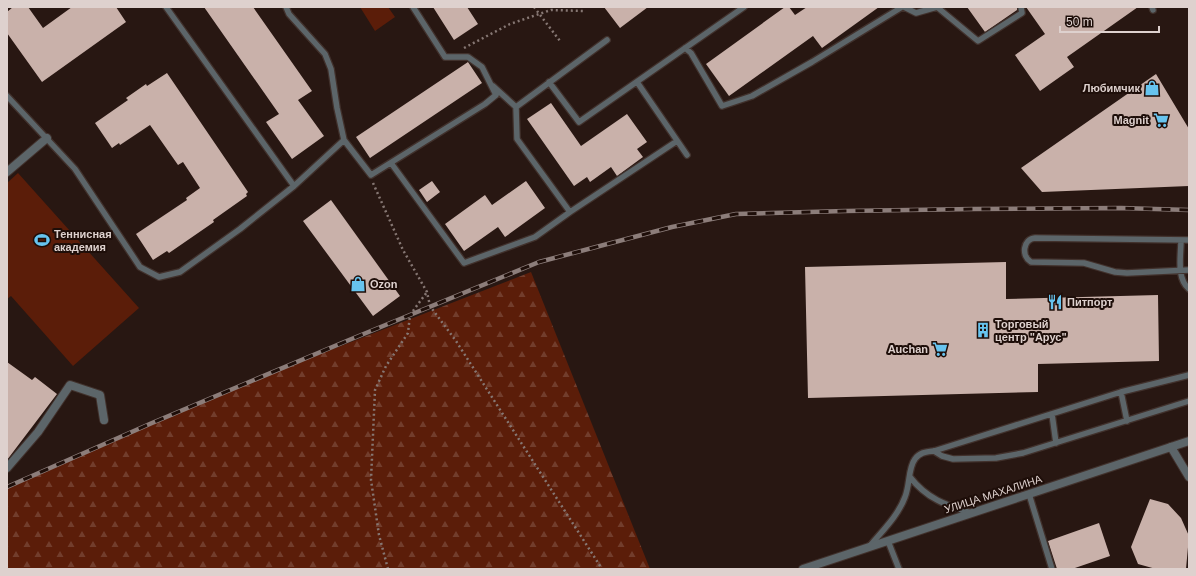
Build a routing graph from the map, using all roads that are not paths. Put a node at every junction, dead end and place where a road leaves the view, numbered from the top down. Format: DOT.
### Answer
graph roads {
  1 [pos="166,7"];
  2 [pos="286,7"];
  3 [pos="413,7"];
  4 [pos="744,7"];
  5 [pos="903,7"];
  6 [pos="1021,7"];
  7 [pos="607,40"];
  8 [pos="685,48"];
  9 [pos="549,82"];
  10 [pos="637,82"];
  11 [pos="491,84"];
  12 [pos="7,96"];
  13 [pos="516,107"];
  14 [pos="47,138"];
  15 [pos="344,140"];
  16 [pos="677,141"];
  17 [pos="687,155"];
  18 [pos="391,163"];
  19 [pos="7,172"];
  20 [pos="294,186"];
  21 [pos="570,212"];
  22 [pos="1181,240"];
  23 [pos="1189,240"];
  24 [pos="1181,270"];
  25 [pos="1189,270"];
  26 [pos="1189,289"];
  27 [pos="1189,375"];
  28 [pos="1121,392"];
  29 [pos="1189,401"];
  30 [pos="1052,414"];
  31 [pos="104,420"];
  32 [pos="1127,421"];
  33 [pos="1189,440"];
  34 [pos="1056,442"];
  35 [pos="1171,447"];
  36 [pos="934,450"];
  37 [pos="7,468"];
  38 [pos="910,477"];
  39 [pos="1189,477"];
  40 [pos="1028,494"];
  41 [pos="971,513"];
  42 [pos="888,541"];
  43 [pos="869,547"];
  44 [pos="803,569"];
  45 [pos="899,569"];
  46 [pos="1052,569"];
  1 -- 20 [label="lane"];
  2 -- 15 [label="lane"];
  3 -- 11 [label="lane"];
  4 -- 8 [label="lane"];
  5 -- 6 [label="lane"];
  5 -- 8 [label="lane"];
  7 -- 9 [label="lane"];
  8 -- 10 [label="lane"];
  9 -- 10 [label="lane"];
  9 -- 13 [label="lane"];
  10 -- 16 [label="lane"];
  11 -- 13 [label="lane"];
  11 -- 18 [label="lane"];
  12 -- 14 [label="lane"];
  13 -- 21 [label="lane"];
  14 -- 19 [label="street"];
  14 -- 20 [label="lane"];
  15 -- 18 [label="lane"];
  15 -- 20 [label="lane"];
  16 -- 17 [label="lane"];
  16 -- 21 [label="lane"];
  18 -- 21 [label="lane"];
  22 -- 23 [label="lane"];
  22 -- 24 [label="lane"];
  22 -- 24 [label="lane"];
  24 -- 25 [label="lane"];
  24 -- 26 [label="lane"];
  27 -- 28 [label="lane"];
  28 -- 30 [label="lane"];
  28 -- 32 [label="lane"];
  29 -- 32 [label="lane"];
  30 -- 34 [label="lane"];
  30 -- 36 [label="lane"];
  31 -- 37 [label="street"];
  32 -- 34 [label="lane"];
  33 -- 35 [label="street, УЛИЦА МАХАЛИНА"];
  34 -- 36 [label="lane"];
  35 -- 39 [label="street"];
  35 -- 40 [label="street, УЛИЦА МАХАЛИНА"];
  36 -- 38 [label="lane"];
  38 -- 41 [label="lane"];
  38 -- 43 [label="lane"];
  40 -- 41 [label="street, УЛИЦА МАХАЛИНА"];
  40 -- 46 [label="lane"];
  41 -- 42 [label="street, УЛИЦА МАХАЛИНА"];
  42 -- 43 [label="street, УЛИЦА МАХАЛИНА"];
  42 -- 45 [label="lane"];
  43 -- 44 [label="street, УЛИЦА МАХАЛИНА"];
}
